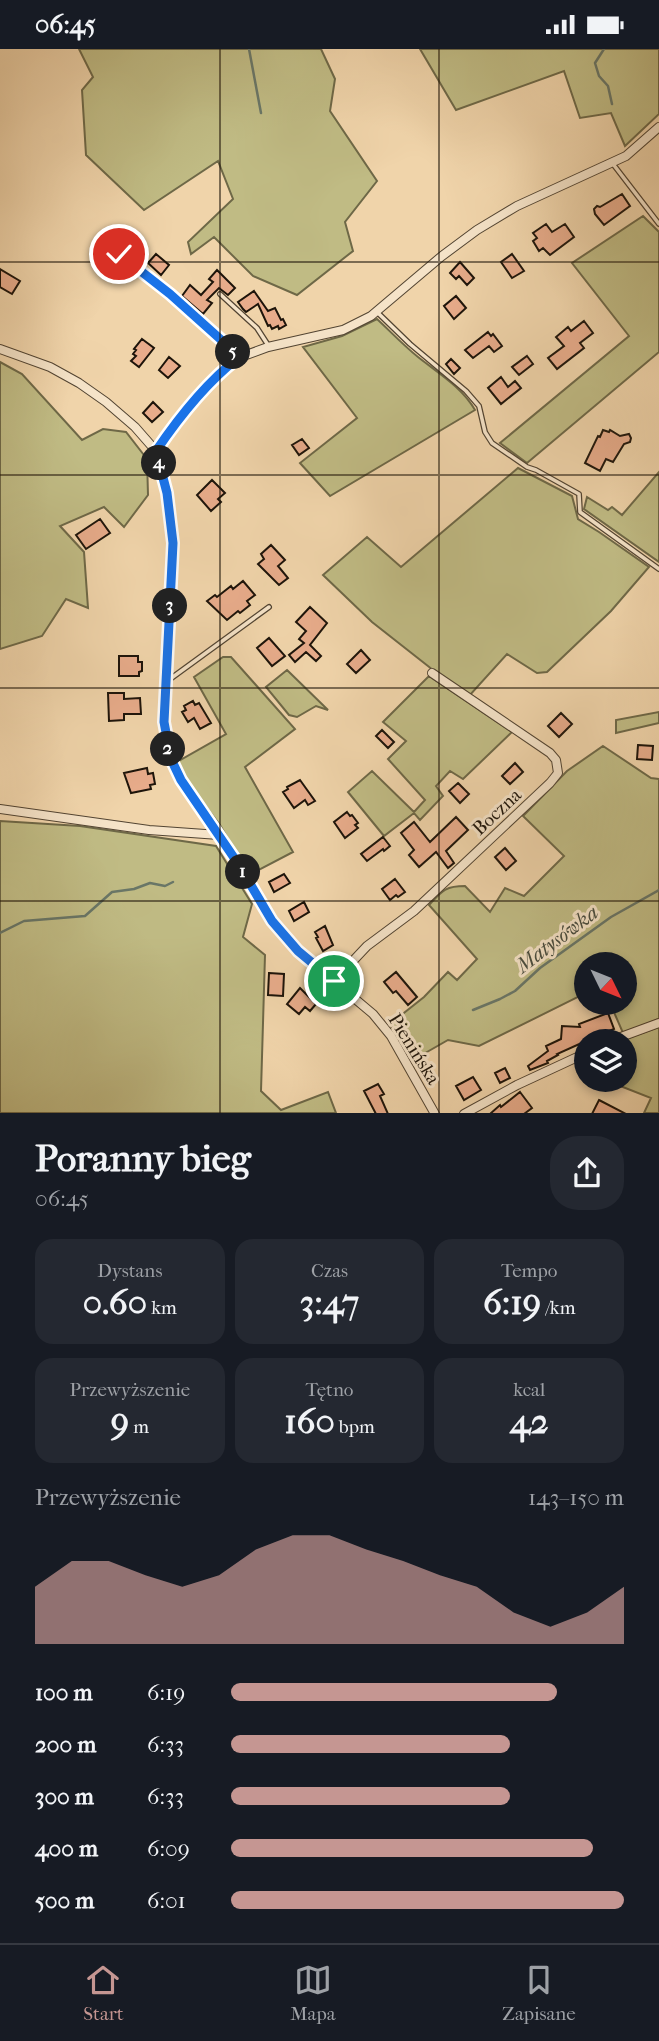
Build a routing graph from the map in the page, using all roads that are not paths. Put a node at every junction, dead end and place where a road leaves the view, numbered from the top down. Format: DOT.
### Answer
graph roads {
  1 [pos="659,127"];
  2 [pos="611,163"];
  3 [pos="659,224"];
  4 [pos="119,254"];
  5 [pos="220,293"];
  6 [pos="376,311"];
  7 [pos="268,347"];
  8 [pos="0,349"];
  9 [pos="238,358"];
  10 [pos="156,451"];
  11 [pos="659,569"];
  12 [pos="269,607"];
  13 [pos="432,673"];
  14 [pos="166,682"];
  15 [pos="0,809"];
  16 [pos="219,835"];
  17 [pos="334,981"];
  18 [pos="659,1023"];
  19 [pos="637,1031"];
  20 [pos="574,1059"];
  21 [pos="434,1113"];
  22 [pos="466,1113"];
  1 -- 2 [label="street"];
  2 -- 3 [label="lane"];
  2 -- 6 [label="street"];
  4 -- 9 [label="lane"];
  5 -- 7 [label="lane"];
  6 -- 7 [label="street"];
  6 -- 11 [label="lane"];
  7 -- 9 [label="street"];
  8 -- 10 [label="street"];
  9 -- 10 [label="street"];
  10 -- 14 [label="street, Pienińska"];
  12 -- 14 [label="lane"];
  13 -- 17 [label="street, Boczna"];
  14 -- 16 [label="street, Pienińska"];
  15 -- 16 [label="street"];
  16 -- 17 [label="street, Pienińska"];
  17 -- 21 [label="street, Pienińska"];
  18 -- 19 [label="street"];
  20 -- 22 [label="street"];
}
